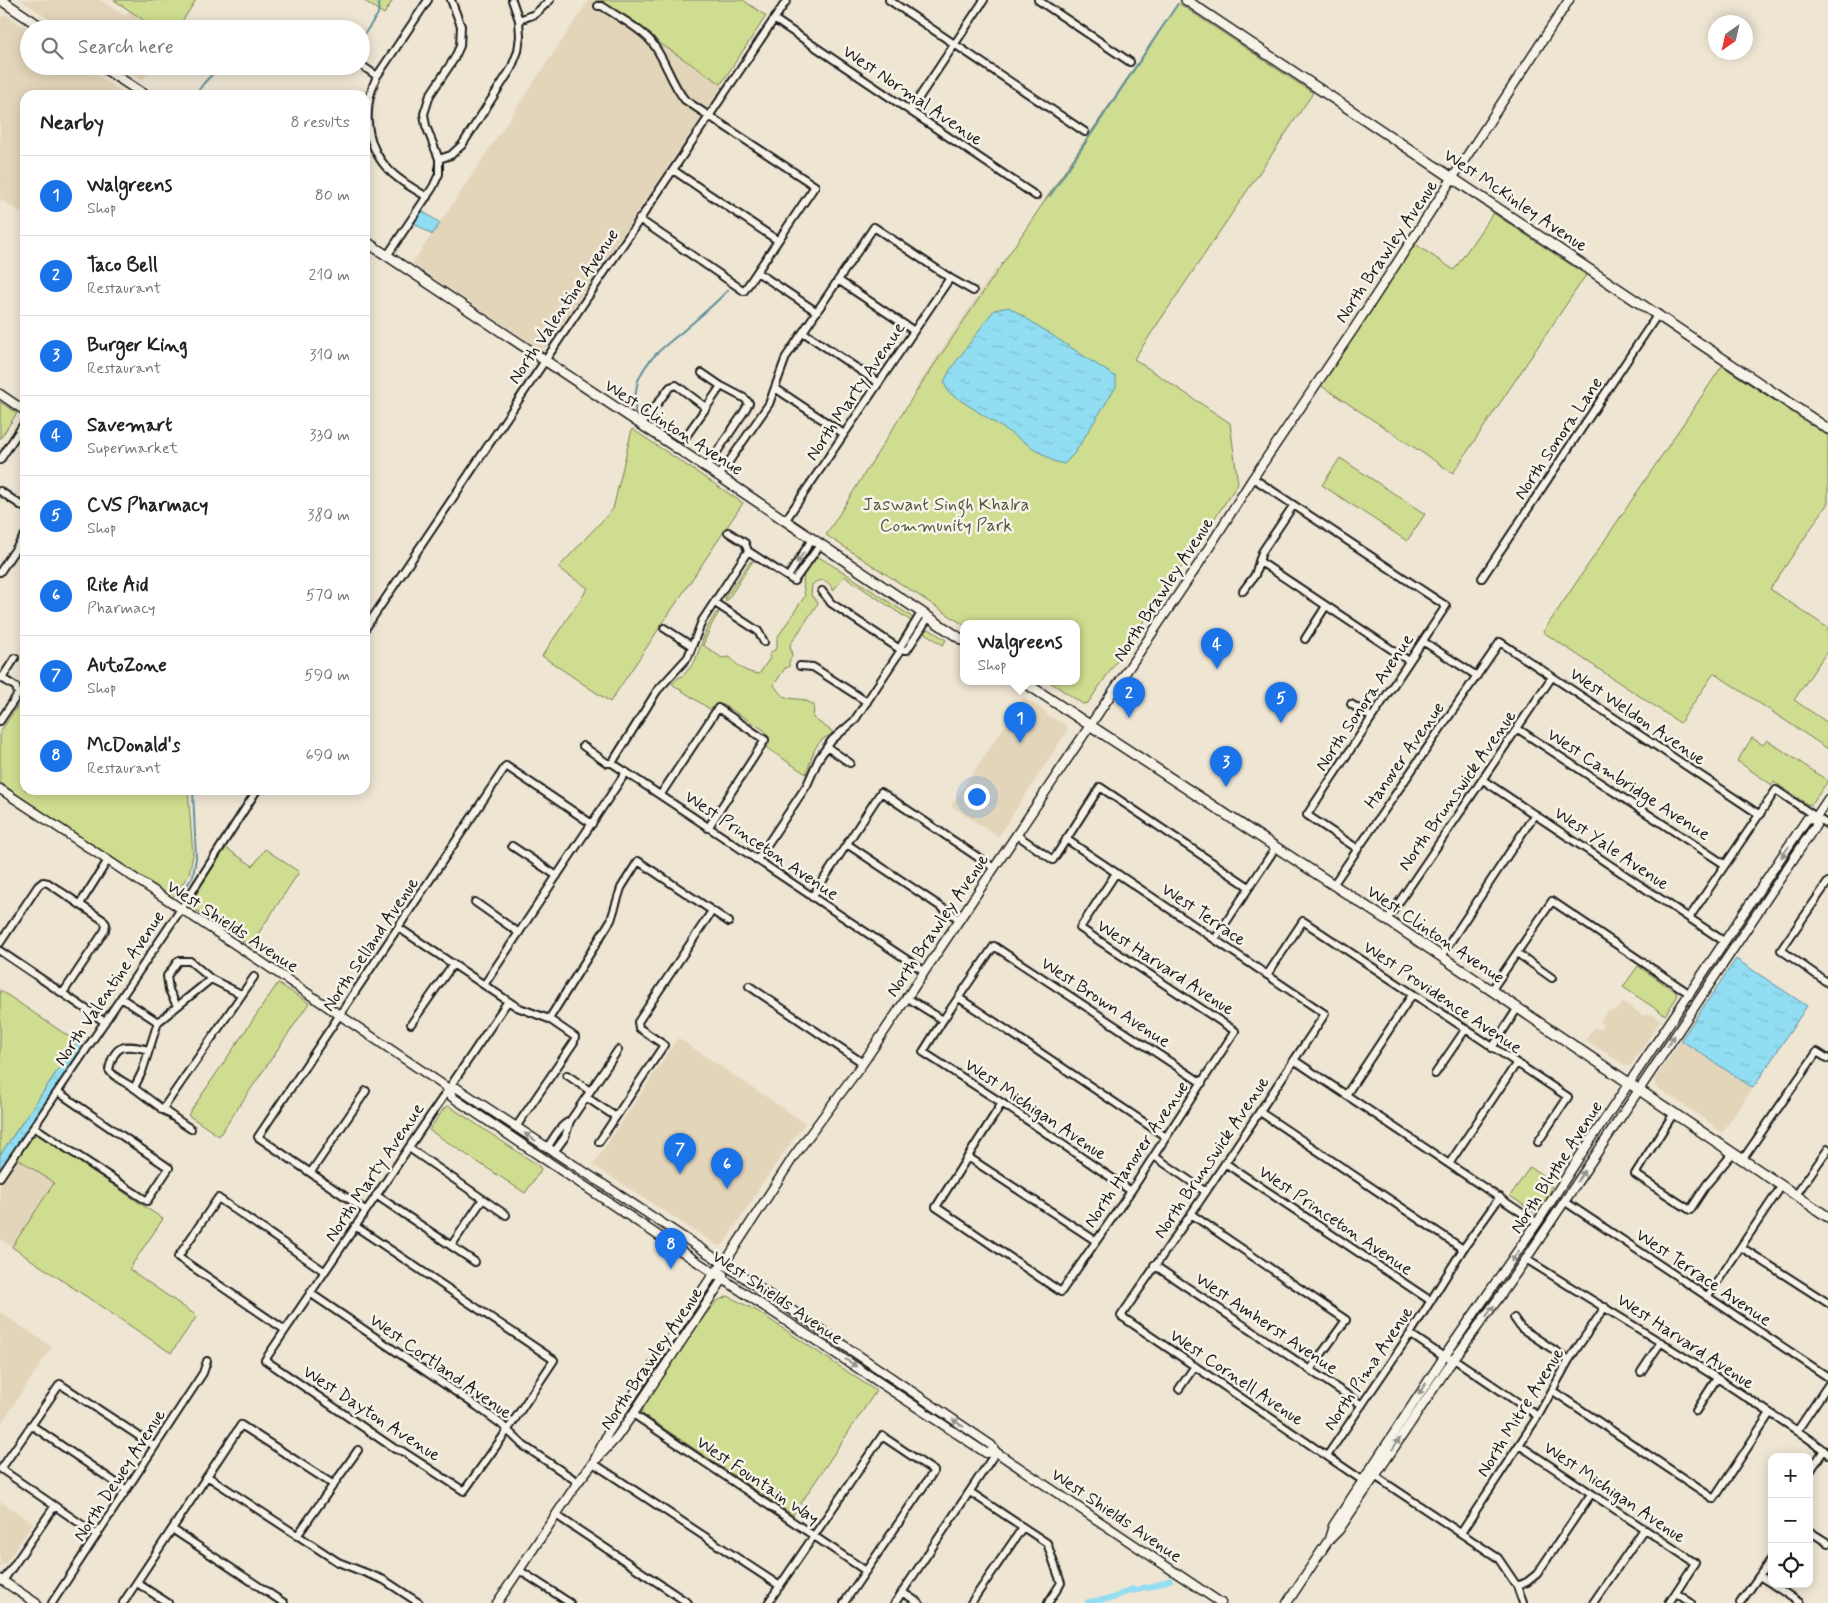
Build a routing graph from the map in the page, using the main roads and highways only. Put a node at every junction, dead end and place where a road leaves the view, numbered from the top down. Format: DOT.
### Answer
graph roads {
  1 [pos="1186,0"];
  2 [pos="2,1"];
  3 [pos="30,20"];
  4 [pos="115,75"];
  5 [pos="137,90"];
  6 [pos="370,245"];
  7 [pos="1828,428"];
  8 [pos="960,639"];
  9 [pos="1028,685"];
  10 [pos="1828,1217"];
  1 -- 7 [label="main road, West McKinley Avenue"];
  2 -- 3 [label="main road"];
  4 -- 5 [label="main road"];
  6 -- 8 [label="main road, West Clinton Avenue"];
  9 -- 10 [label="main road, West Clinton Avenue"];
}
